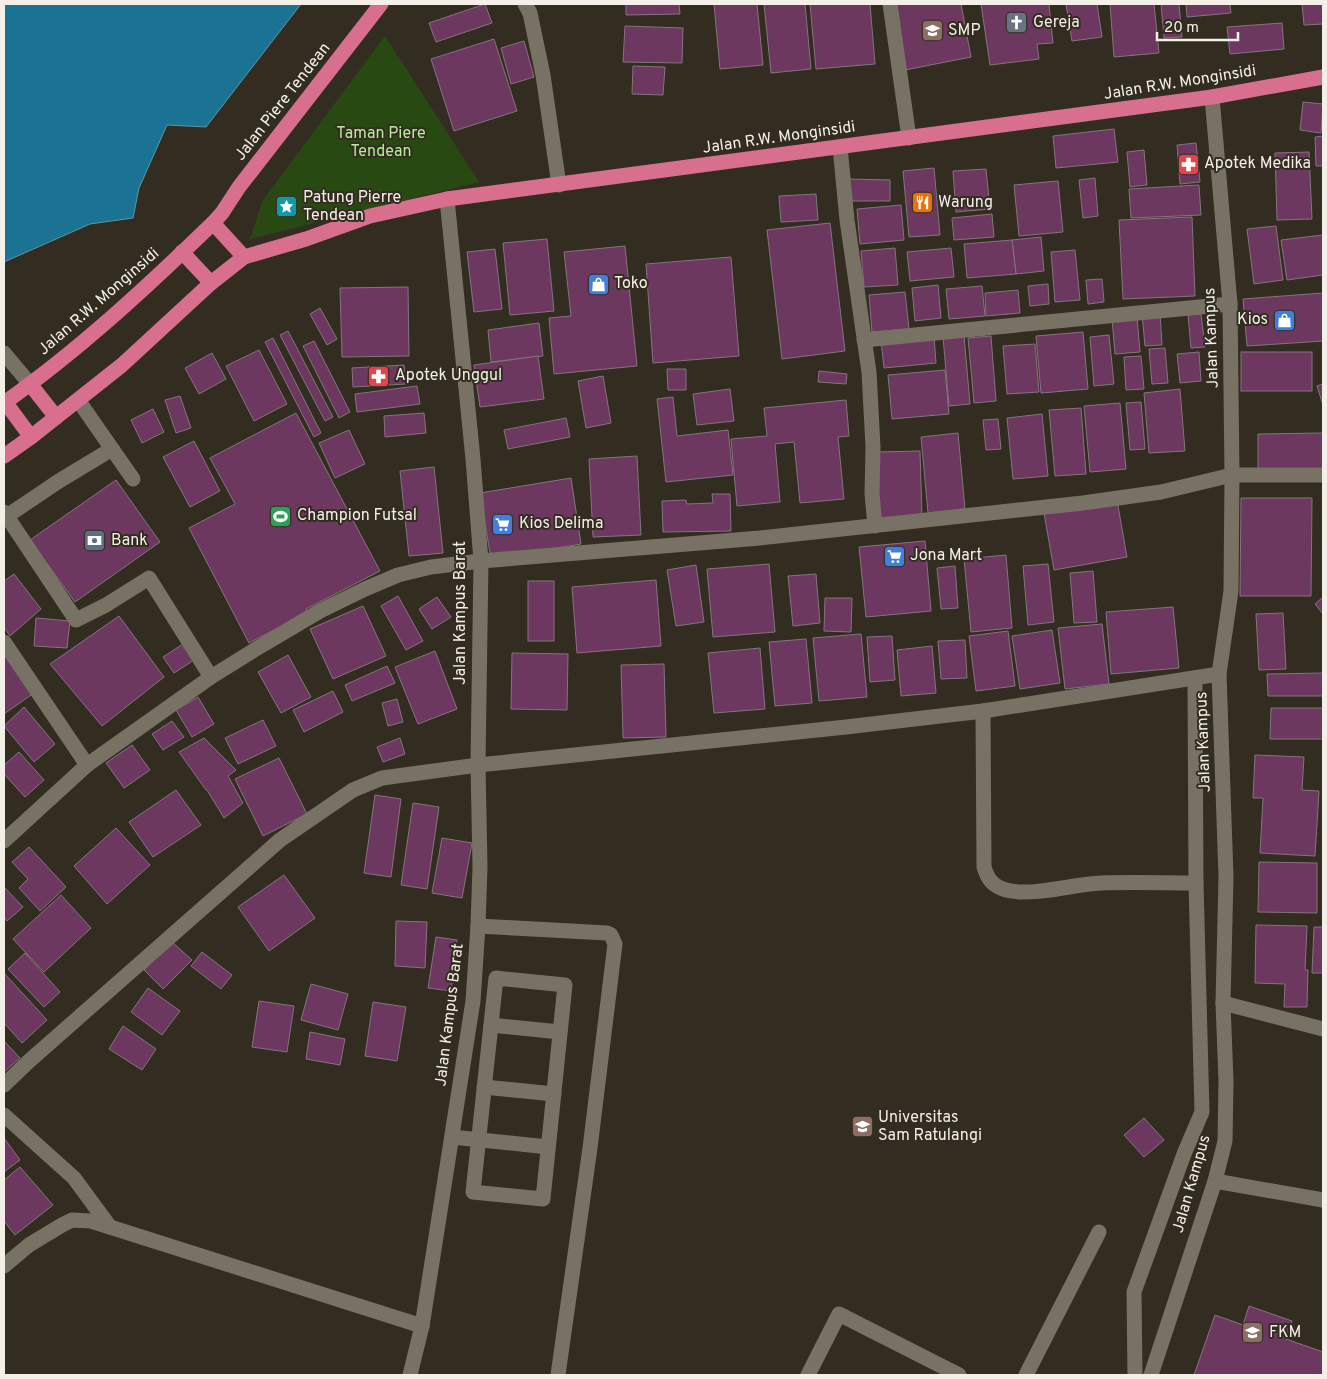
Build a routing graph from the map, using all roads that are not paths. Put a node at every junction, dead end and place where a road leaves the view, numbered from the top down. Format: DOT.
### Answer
graph roads {
  1 [pos="381,4"];
  2 [pos="525,4"];
  3 [pos="890,4"];
  4 [pos="1323,77"];
  5 [pos="1212,97"];
  6 [pos="909,138"];
  7 [pos="840,148"];
  8 [pos="558,184"];
  9 [pos="448,199"];
  10 [pos="214,224"];
  11 [pos="182,252"];
  12 [pos="244,257"];
  13 [pos="211,283"];
  14 [pos="1230,304"];
  15 [pos="864,340"];
  16 [pos="4,353"];
  17 [pos="30,384"];
  18 [pos="78,400"];
  19 [pos="4,401"];
  20 [pos="56,417"];
  21 [pos="31,437"];
  22 [pos="112,449"];
  23 [pos="4,456"];
  24 [pos="1232,475"];
  25 [pos="1323,475"];
  26 [pos="133,479"];
  27 [pos="5,514"];
  28 [pos="875,526"];
  29 [pos="481,561"];
  30 [pos="4,642"];
  31 [pos="1219,674"];
  32 [pos="211,677"];
  33 [pos="1195,678"];
  34 [pos="983,711"];
  35 [pos="87,765"];
  36 [pos="478,765"];
  37 [pos="4,841"];
  38 [pos="1196,882"];
  39 [pos="478,926"];
  40 [pos="1223,1003"];
  41 [pos="491,1025"];
  42 [pos="1323,1029"];
  43 [pos="560,1032"];
  44 [pos="4,1086"];
  45 [pos="484,1087"];
  46 [pos="554,1094"];
  47 [pos="4,1115"];
  48 [pos="452,1137"];
  49 [pos="479,1140"];
  50 [pos="548,1147"];
  51 [pos="1215,1181"];
  52 [pos="1323,1200"];
  53 [pos="110,1227"];
  54 [pos="1099,1232"];
  55 [pos="4,1266"];
  56 [pos="422,1326"];
  57 [pos="410,1375"];
  58 [pos="558,1375"];
  59 [pos="808,1375"];
  60 [pos="959,1375"];
  61 [pos="1026,1375"];
  62 [pos="1135,1375"];
  63 [pos="1151,1375"];
  1 -- 10 [label="highway, Jalan Piere Tendean"];
  2 -- 8 [label="street"];
  3 -- 6 [label="street"];
  4 -- 5 [label="highway, Jalan R.W. Monginsidi"];
  5 -- 6 [label="highway, Jalan R.W. Monginsidi"];
  5 -- 14 [label="street, Jalan Kampus"];
  6 -- 7 [label="highway, Jalan R.W. Monginsidi"];
  7 -- 8 [label="highway, Jalan R.W. Monginsidi"];
  7 -- 15 [label="street"];
  8 -- 9 [label="highway, Jalan R.W. Monginsidi"];
  9 -- 12 [label="highway, Jalan R.W. Monginsidi"];
  9 -- 29 [label="street, Jalan Kampus Barat"];
  10 -- 11 [label="highway, Jalan R.W. Monginsidi"];
  10 -- 12 [label="highway"];
  11 -- 13 [label="highway"];
  11 -- 17 [label="highway, Jalan R.W. Monginsidi"];
  12 -- 13 [label="highway"];
  13 -- 18 [label="highway"];
  14 -- 15 [label="street"];
  14 -- 24 [label="street, Jalan Kampus"];
  15 -- 28 [label="street"];
  16 -- 17 [label="street"];
  17 -- 19 [label="highway, Jalan R.W. Monginsidi"];
  17 -- 20 [label="highway"];
  18 -- 20 [label="highway"];
  18 -- 22 [label="street"];
  19 -- 21 [label="highway"];
  20 -- 21 [label="highway"];
  21 -- 23 [label="highway"];
  22 -- 26 [label="street"];
  22 -- 27 [label="street"];
  24 -- 25 [label="street"];
  24 -- 28 [label="street"];
  24 -- 31 [label="street, Jalan Kampus"];
  27 -- 32 [label="street"];
  28 -- 29 [label="street"];
  29 -- 32 [label="street"];
  29 -- 36 [label="street, Jalan Kampus Barat"];
  30 -- 35 [label="street"];
  31 -- 33 [label="street"];
  31 -- 40 [label="street, Jalan Kampus"];
  32 -- 35 [label="street"];
  33 -- 34 [label="street"];
  33 -- 38 [label="street, Jalan Kampus"];
  34 -- 36 [label="street"];
  34 -- 38 [label="street"];
  35 -- 37 [label="street"];
  36 -- 39 [label="street, Jalan Kampus Barat"];
  36 -- 44 [label="street"];
  38 -- 62 [label="street, Jalan Kampus"];
  39 -- 48 [label="street, Jalan Kampus Barat"];
  39 -- 58 [label="street"];
  40 -- 42 [label="street"];
  40 -- 51 [label="street, Jalan Kampus"];
  41 -- 43 [label="street"];
  41 -- 43 [label="street"];
  41 -- 45 [label="street"];
  43 -- 46 [label="street"];
  45 -- 46 [label="street"];
  45 -- 49 [label="street"];
  46 -- 50 [label="street"];
  47 -- 53 [label="street"];
  48 -- 49 [label="street"];
  48 -- 56 [label="street, Jalan Kampus Barat"];
  49 -- 50 [label="street"];
  49 -- 50 [label="street"];
  51 -- 52 [label="street"];
  51 -- 63 [label="street, Jalan Kampus"];
  53 -- 55 [label="street"];
  53 -- 56 [label="street"];
  54 -- 61 [label="street"];
  56 -- 57 [label="street, Jalan Kampus Barat"];
  59 -- 60 [label="street"];
}
